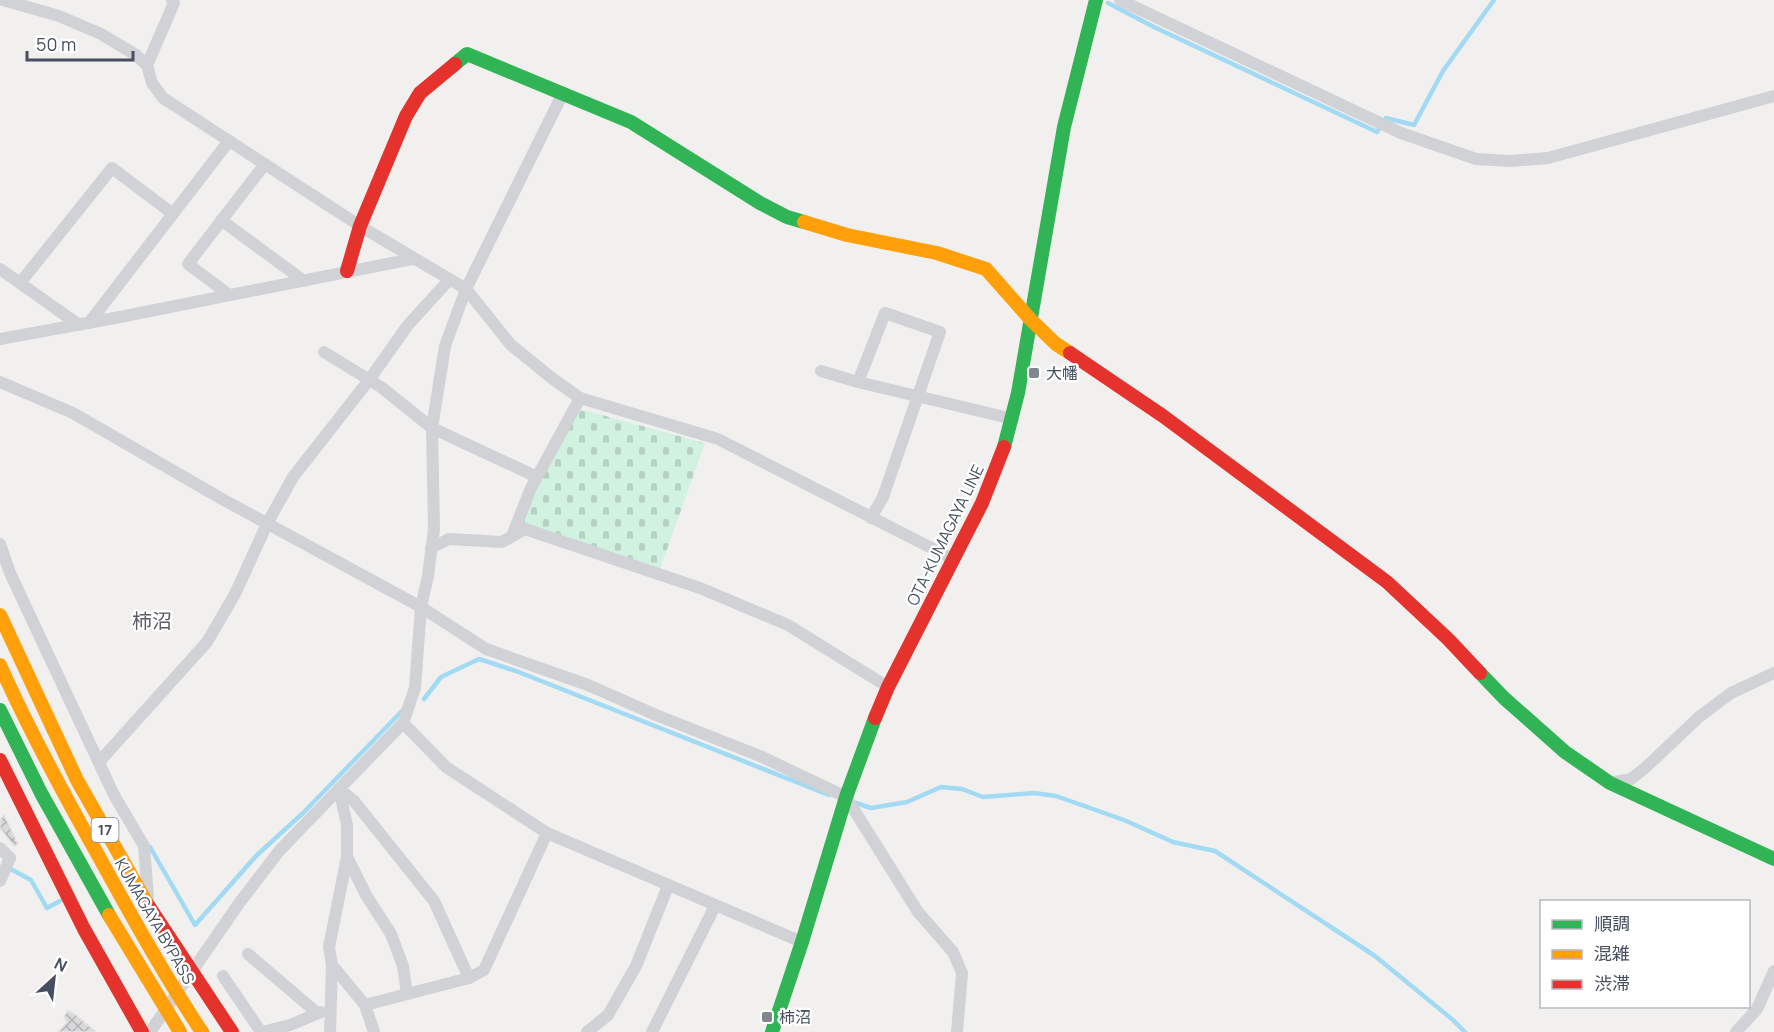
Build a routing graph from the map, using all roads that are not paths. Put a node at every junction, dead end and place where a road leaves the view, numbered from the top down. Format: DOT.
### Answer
graph roads {
  1 [pos="3,0"];
  2 [pos="172,0"];
  3 [pos="1096,0"];
  4 [pos="1120,0"];
  5 [pos="147,65"];
  6 [pos="563,93"];
  7 [pos="1774,96"];
  8 [pos="229,141"];
  9 [pos="265,164"];
  10 [pos="173,214"];
  11 [pos="220,220"];
  12 [pos="360,226"];
  13 [pos="412,259"];
  14 [pos="0,269"];
  15 [pos="347,272"];
  16 [pos="449,280"];
  17 [pos="304,281"];
  18 [pos="20,283"];
  19 [pos="466,289"];
  20 [pos="228,294"];
  21 [pos="1031,320"];
  22 [pos="84,324"];
  23 [pos="0,339"];
  24 [pos="324,352"];
  25 [pos="821,370"];
  26 [pos="369,380"];
  27 [pos="858,381"];
  28 [pos="0,382"];
  29 [pos="918,396"];
  30 [pos="580,398"];
  31 [pos="1013,419"];
  32 [pos="432,429"];
  33 [pos="537,477"];
  34 [pos="871,518"];
  35 [pos="267,524"];
  36 [pos="512,536"];
  37 [pos="0,544"];
  38 [pos="431,548"];
  39 [pos="953,559"];
  40 [pos="421,607"];
  41 [pos="0,615"];
  42 [pos="0,665"];
  43 [pos="1774,673"];
  44 [pos="888,687"];
  45 [pos="0,710"];
  46 [pos="403,723"];
  47 [pos="0,760"];
  48 [pos="99,762"];
  49 [pos="1610,783"];
  50 [pos="339,789"];
  51 [pos="846,797"];
  52 [pos="547,833"];
  53 [pos="0,848"];
  54 [pos="347,856"];
  55 [pos="6,859"];
  56 [pos="1774,859"];
  57 [pos="2,878"];
  58 [pos="668,886"];
  59 [pos="149,905"];
  60 [pos="715,906"];
  61 [pos="802,942"];
  62 [pos="248,954"];
  63 [pos="332,965"];
  64 [pos="1774,971"];
  65 [pos="190,973"];
  66 [pos="223,976"];
  67 [pos="469,978"];
  68 [pos="177,992"];
  69 [pos="407,994"];
  70 [pos="365,1005"];
  71 [pos="165,1008"];
  72 [pos="331,1010"];
  73 [pos="316,1012"];
  74 [pos="142,1032"];
  75 [pos="150,1032"];
  76 [pos="180,1032"];
  77 [pos="202,1032"];
  78 [pos="232,1032"];
  79 [pos="262,1032"];
  80 [pos="330,1032"];
  81 [pos="374,1032"];
  82 [pos="587,1032"];
  83 [pos="652,1032"];
  84 [pos="772,1032"];
  85 [pos="957,1032"];
  86 [pos="1736,1032"];
  1 -- 5 [label="street"];
  2 -- 5 [label="street"];
  3 -- 21 [label="main road, OTA-KUMAGAYA LINE"];
  4 -- 7 [label="street"];
  5 -- 8 [label="street"];
  6 -- 12 [label="main road"];
  6 -- 19 [label="street"];
  6 -- 21 [label="main road"];
  8 -- 9 [label="street"];
  8 -- 10 [label="street"];
  9 -- 11 [label="street"];
  9 -- 12 [label="street"];
  10 -- 18 [label="street"];
  10 -- 22 [label="street"];
  11 -- 17 [label="street"];
  11 -- 20 [label="street"];
  12 -- 13 [label="street"];
  12 -- 15 [label="main road"];
  13 -- 15 [label="street"];
  13 -- 16 [label="street"];
  14 -- 18 [label="street"];
  15 -- 17 [label="street"];
  16 -- 19 [label="street"];
  16 -- 26 [label="street"];
  17 -- 20 [label="street"];
  18 -- 22 [label="street"];
  19 -- 30 [label="street"];
  19 -- 32 [label="street"];
  20 -- 22 [label="street"];
  21 -- 31 [label="main road, OTA-KUMAGAYA LINE"];
  21 -- 49 [label="main road"];
  22 -- 23 [label="street"];
  24 -- 26 [label="street"];
  25 -- 27 [label="street"];
  26 -- 32 [label="street"];
  26 -- 35 [label="street"];
  27 -- 29 [label="street"];
  27 -- 29 [label="street"];
  28 -- 35 [label="street"];
  29 -- 31 [label="street"];
  29 -- 34 [label="street"];
  30 -- 33 [label="street"];
  30 -- 34 [label="street"];
  31 -- 39 [label="main road, OTA-KUMAGAYA LINE"];
  32 -- 33 [label="street"];
  32 -- 38 [label="street"];
  33 -- 36 [label="street"];
  34 -- 39 [label="street"];
  35 -- 40 [label="street"];
  35 -- 48 [label="street"];
  36 -- 38 [label="street"];
  36 -- 44 [label="street"];
  37 -- 48 [label="street"];
  38 -- 40 [label="street"];
  39 -- 44 [label="main road, OTA-KUMAGAYA LINE"];
  40 -- 46 [label="street"];
  40 -- 51 [label="street"];
  41 -- 59 [label="main road, 17"];
  42 -- 68 [label="main road, KUMAGAYA BYPASS / 17"];
  43 -- 49 [label="street"];
  44 -- 51 [label="main road, OTA-KUMAGAYA LINE"];
  45 -- 71 [label="main road, 17"];
  46 -- 50 [label="street"];
  46 -- 52 [label="street"];
  47 -- 74 [label="main road"];
  48 -- 59 [label="street"];
  49 -- 56 [label="main road"];
  50 -- 54 [label="street"];
  50 -- 65 [label="street"];
  50 -- 67 [label="street"];
  51 -- 61 [label="main road, OTA-KUMAGAYA LINE"];
  51 -- 85 [label="street"];
  52 -- 58 [label="street"];
  52 -- 67 [label="street"];
  53 -- 55 [label="street"];
  54 -- 63 [label="street"];
  54 -- 69 [label="street"];
  55 -- 57 [label="street"];
  58 -- 60 [label="street"];
  58 -- 82 [label="street"];
  59 -- 65 [label="main road, 17"];
  60 -- 61 [label="street"];
  60 -- 83 [label="street"];
  61 -- 84 [label="main road, OTA-KUMAGAYA LINE"];
  62 -- 73 [label="street"];
  63 -- 70 [label="street"];
  63 -- 72 [label="street"];
  64 -- 86 [label="street"];
  65 -- 68 [label="street"];
  65 -- 78 [label="main road, 17"];
  66 -- 79 [label="street"];
  67 -- 69 [label="street"];
  68 -- 71 [label="street"];
  68 -- 77 [label="main road, KUMAGAYA BYPASS / 17"];
  69 -- 70 [label="street"];
  70 -- 81 [label="street"];
  71 -- 75 [label="street"];
  71 -- 76 [label="main road, 17"];
  72 -- 73 [label="street"];
  72 -- 80 [label="street"];
  73 -- 79 [label="street"];
}
